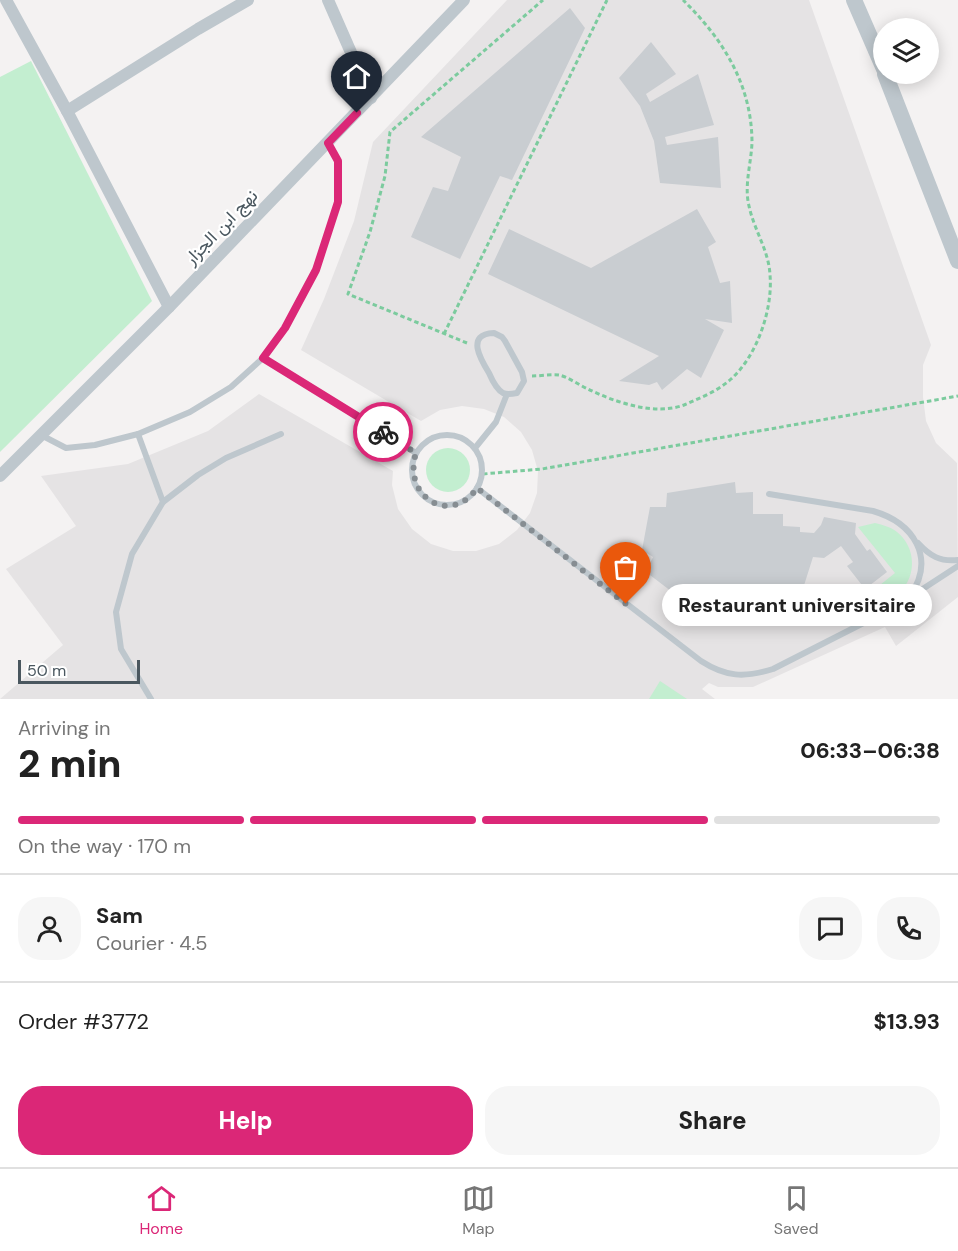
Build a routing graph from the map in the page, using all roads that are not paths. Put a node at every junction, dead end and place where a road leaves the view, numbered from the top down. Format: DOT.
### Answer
graph roads {
  1 [pos="6,0"];
  2 [pos="248,0"];
  3 [pos="328,0"];
  4 [pos="464,0"];
  5 [pos="858,1"];
  6 [pos="873,40"];
  7 [pos="889,84"];
  8 [pos="371,98"];
  9 [pos="67,111"];
  10 [pos="328,143"];
  11 [pos="958,261"];
  12 [pos="169,307"];
  13 [pos="263,358"];
  14 [pos="507,394"];
  15 [pos="138,434"];
  16 [pos="281,434"];
  17 [pos="41,435"];
  18 [pos="475,448"];
  19 [pos="416,453"];
  20 [pos="0,476"];
  21 [pos="477,488"];
  22 [pos="769,494"];
  23 [pos="163,502"];
  24 [pos="914,538"];
  25 [pos="958,560"];
  26 [pos="958,566"];
  27 [pos="895,607"];
  28 [pos="151,699"];
  1 -- 9 [label="street"];
  2 -- 9 [label="street"];
  3 -- 8 [label="street"];
  4 -- 8 [label="street, نهج ابن الجزار"];
  5 -- 6 [label="street"];
  7 -- 11 [label="street"];
  8 -- 10 [label="street, نهج ابن الجزار"];
  9 -- 12 [label="street"];
  10 -- 12 [label="street, نهج ابن الجزار"];
  10 -- 13 [label="lane"];
  12 -- 17 [label="street, نهج ابن الجزار"];
  13 -- 15 [label="lane"];
  13 -- 19 [label="lane"];
  14 -- 14 [label="lane"];
  14 -- 18 [label="lane"];
  15 -- 17 [label="lane"];
  15 -- 23 [label="lane"];
  16 -- 23 [label="lane"];
  17 -- 20 [label="street, نهج ابن الجزار"];
  18 -- 19 [label="lane"];
  18 -- 21 [label="lane"];
  19 -- 21 [label="lane"];
  21 -- 27 [label="lane"];
  22 -- 24 [label="lane"];
  23 -- 28 [label="lane"];
  24 -- 25 [label="lane"];
  24 -- 27 [label="lane"];
  26 -- 27 [label="lane"];
}
